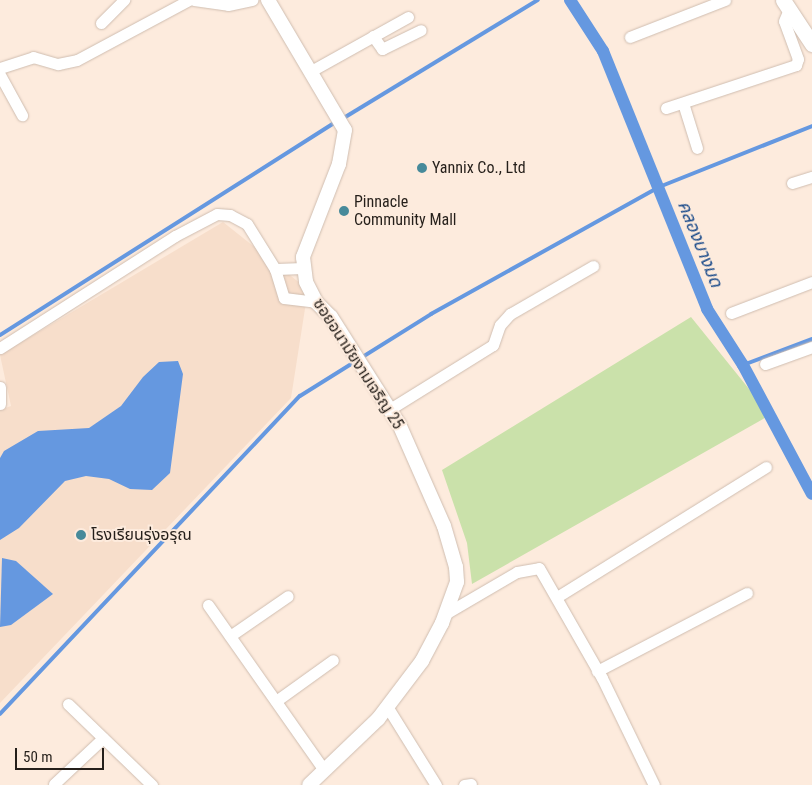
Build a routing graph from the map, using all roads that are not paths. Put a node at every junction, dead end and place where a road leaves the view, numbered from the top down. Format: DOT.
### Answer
graph roads {
  1 [pos="124,0"];
  2 [pos="189,0"];
  3 [pos="194,0"];
  4 [pos="252,0"];
  5 [pos="268,0"];
  6 [pos="725,0"];
  7 [pos="786,4"];
  8 [pos="408,17"];
  9 [pos="102,23"];
  10 [pos="421,30"];
  11 [pos="374,36"];
  12 [pos="630,37"];
  13 [pos="812,44"];
  14 [pos="0,68"];
  15 [pos="310,71"];
  16 [pos="0,75"];
  17 [pos="683,103"];
  18 [pos="666,108"];
  19 [pos="22,114"];
  20 [pos="697,148"];
  21 [pos="812,177"];
  22 [pos="792,183"];
  23 [pos="593,266"];
  24 [pos="304,268"];
  25 [pos="275,269"];
  26 [pos="812,282"];
  27 [pos="316,302"];
  28 [pos="731,313"];
  29 [pos="812,347"];
  30 [pos="0,348"];
  31 [pos="765,364"];
  32 [pos="0,388"];
  33 [pos="0,404"];
  34 [pos="390,409"];
  35 [pos="766,467"];
  36 [pos="747,593"];
  37 [pos="288,596"];
  38 [pos="557,597"];
  39 [pos="208,605"];
  40 [pos="445,614"];
  41 [pos="230,636"];
  42 [pos="333,660"];
  43 [pos="597,671"];
  44 [pos="276,701"];
  45 [pos="68,704"];
  46 [pos="388,708"];
  47 [pos="103,738"];
  48 [pos="324,770"];
  49 [pos="54,784"];
  50 [pos="151,785"];
  51 [pos="309,785"];
  52 [pos="436,785"];
  53 [pos="654,785"];
  1 -- 9 [label="street"];
  2 -- 14 [label="street"];
  3 -- 4 [label="street"];
  5 -- 15 [label="street"];
  6 -- 12 [label="street"];
  7 -- 13 [label="main road"];
  7 -- 17 [label="street"];
  8 -- 11 [label="street"];
  10 -- 11 [label="street"];
  11 -- 15 [label="street"];
  15 -- 24 [label="street"];
  16 -- 19 [label="street"];
  17 -- 18 [label="street"];
  17 -- 20 [label="street"];
  21 -- 22 [label="street"];
  23 -- 34 [label="street"];
  24 -- 25 [label="street"];
  24 -- 27 [label="street, ซอยอนามัยงามเจริญ 25"];
  25 -- 27 [label="street"];
  25 -- 30 [label="street"];
  26 -- 28 [label="street"];
  27 -- 34 [label="street, ซอยอนามัยงามเจริญ 25"];
  29 -- 31 [label="street"];
  32 -- 33 [label="street"];
  34 -- 40 [label="street, ซอยอนามัยงามเจริญ 25"];
  35 -- 38 [label="street"];
  36 -- 43 [label="street"];
  37 -- 41 [label="street"];
  38 -- 40 [label="street"];
  38 -- 43 [label="street"];
  39 -- 41 [label="street"];
  40 -- 46 [label="street, ซอยอนามัยงามเจริญ 25"];
  41 -- 44 [label="street"];
  42 -- 44 [label="street"];
  43 -- 53 [label="street"];
  44 -- 48 [label="street"];
  45 -- 47 [label="street"];
  46 -- 48 [label="street, ซอยอนามัยงามเจริญ 25"];
  46 -- 52 [label="street"];
  47 -- 49 [label="street"];
  47 -- 50 [label="street"];
  48 -- 51 [label="street, ซอยอนามัยงามเจริญ 25"];
}
